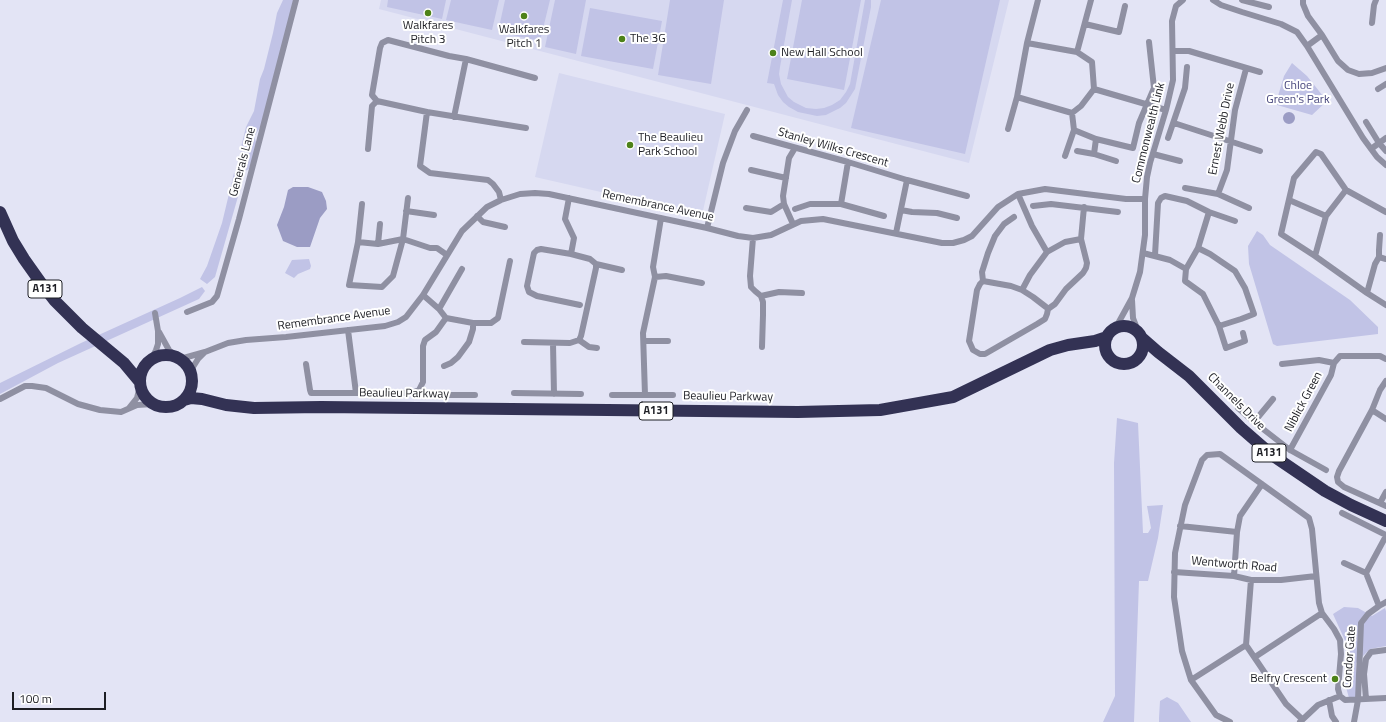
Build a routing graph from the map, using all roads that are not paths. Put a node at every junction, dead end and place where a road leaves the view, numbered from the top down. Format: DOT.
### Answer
graph roads {
  1 [pos="296,0"];
  2 [pos="1038,0"];
  3 [pos="1091,0"];
  4 [pos="1183,0"];
  5 [pos="1213,0"];
  6 [pos="1242,0"];
  7 [pos="1303,0"];
  8 [pos="1376,0"];
  9 [pos="1125,6"];
  10 [pos="1259,18"];
  11 [pos="1372,23"];
  12 [pos="1085,24"];
  13 [pos="1322,35"];
  14 [pos="1149,42"];
  15 [pos="1027,43"];
  16 [pos="1307,46"];
  17 [pos="1173,51"];
  18 [pos="1077,52"];
  19 [pos="466,59"];
  20 [pos="1187,67"];
  21 [pos="1246,69"];
  22 [pos="1385,70"];
  23 [pos="1260,72"];
  24 [pos="536,78"];
  25 [pos="1386,84"];
  26 [pos="1094,89"];
  27 [pos="1378,89"];
  28 [pos="1017,97"];
  29 [pos="377,101"];
  30 [pos="1147,104"];
  31 [pos="747,110"];
  32 [pos="1166,110"];
  33 [pos="427,112"];
  34 [pos="1072,113"];
  35 [pos="454,117"];
  36 [pos="1366,122"];
  37 [pos="1174,123"];
  38 [pos="526,128"];
  39 [pos="1008,129"];
  40 [pos="1074,130"];
  41 [pos="753,136"];
  42 [pos="1168,138"];
  43 [pos="1386,138"];
  44 [pos="1096,139"];
  45 [pos="1232,143"];
  46 [pos="1379,143"];
  47 [pos="795,148"];
  48 [pos="368,149"];
  49 [pos="1371,149"];
  50 [pos="1077,151"];
  51 [pos="1260,151"];
  52 [pos="1386,151"];
  53 [pos="1094,154"];
  54 [pos="1153,154"];
  55 [pos="1065,156"];
  56 [pos="1116,161"];
  57 [pos="1180,161"];
  58 [pos="848,162"];
  59 [pos="1386,164"];
  60 [pos="750,170"];
  61 [pos="786,178"];
  62 [pos="907,180"];
  63 [pos="1185,188"];
  64 [pos="1346,190"];
  65 [pos="1018,194"];
  66 [pos="1218,194"];
  67 [pos="967,196"];
  68 [pos="408,198"];
  69 [pos="569,198"];
  70 [pos="501,200"];
  71 [pos="1145,200"];
  72 [pos="1289,200"];
  73 [pos="362,204"];
  74 [pos="784,204"];
  75 [pos="841,204"];
  76 [pos="1033,206"];
  77 [pos="1084,207"];
  78 [pos="746,208"];
  79 [pos="1249,208"];
  80 [pos="795,209"];
  81 [pos="901,210"];
  82 [pos="406,211"];
  83 [pos="0,212"];
  84 [pos="1118,212"];
  85 [pos="1209,212"];
  86 [pos="1386,212"];
  87 [pos="434,215"];
  88 [pos="477,216"];
  89 [pos="884,216"];
  90 [pos="1326,216"];
  91 [pos="1014,217"];
  92 [pos="662,218"];
  93 [pos="956,218"];
  94 [pos="1234,221"];
  95 [pos="380,224"];
  96 [pos="793,224"];
  97 [pos="505,227"];
  98 [pos="707,228"];
  99 [pos="896,233"];
  100 [pos="1380,235"];
  101 [pos="753,238"];
  102 [pos="403,239"];
  103 [pos="1081,239"];
  104 [pos="358,242"];
  105 [pos="378,244"];
  106 [pos="1198,248"];
  107 [pos="1047,252"];
  108 [pos="1143,253"];
  109 [pos="571,254"];
  110 [pos="447,255"];
  111 [pos="1155,255"];
  112 [pos="1315,256"];
  113 [pos="1379,257"];
  114 [pos="1386,259"];
  115 [pos="510,261"];
  116 [pos="596,264"];
  117 [pos="462,269"];
  118 [pos="1186,269"];
  119 [pos="622,270"];
  120 [pos="655,277"];
  121 [pos="983,282"];
  122 [pos="702,283"];
  123 [pos="1022,290"];
  124 [pos="802,293"];
  125 [pos="1367,293"];
  126 [pos="423,295"];
  127 [pos="761,296"];
  128 [pos="1132,298"];
  129 [pos="580,305"];
  130 [pos="1386,305"];
  131 [pos="439,309"];
  132 [pos="1048,309"];
  133 [pos="187,312"];
  134 [pos="154,313"];
  135 [pos="446,318"];
  136 [pos="473,323"];
  137 [pos="1219,326"];
  138 [pos="348,330"];
  139 [pos="158,331"];
  140 [pos="1111,333"];
  141 [pos="1243,333"];
  142 [pos="1140,335"];
  143 [pos="579,340"];
  144 [pos="644,341"];
  145 [pos="668,341"];
  146 [pos="524,342"];
  147 [pos="553,343"];
  148 [pos="1074,344"];
  149 [pos="762,347"];
  150 [pos="597,348"];
  151 [pos="109,352"];
  152 [pos="205,352"];
  153 [pos="1108,356"];
  154 [pos="177,357"];
  155 [pos="1386,359"];
  156 [pos="150,360"];
  157 [pos="1137,360"];
  158 [pos="1170,361"];
  159 [pos="1334,363"];
  160 [pos="306,364"];
  161 [pos="1282,364"];
  162 [pos="444,366"];
  163 [pos="192,377"];
  164 [pos="1386,381"];
  165 [pos="139,384"];
  166 [pos="419,390"];
  167 [pos="356,393"];
  168 [pos="514,393"];
  169 [pos="554,394"];
  170 [pos="581,394"];
  171 [pos="475,395"];
  172 [pos="612,395"];
  173 [pos="645,395"];
  174 [pos="673,395"];
  175 [pos="0,399"];
  176 [pos="1273,399"];
  177 [pos="184,400"];
  178 [pos="153,404"];
  179 [pos="226,405"];
  180 [pos="1238,408"];
  181 [pos="128,409"];
  182 [pos="1372,410"];
  183 [pos="1386,419"];
  184 [pos="1254,422"];
  185 [pos="1290,450"];
  186 [pos="1326,470"];
  187 [pos="1262,484"];
  188 [pos="1386,492"];
  189 [pos="1383,504"];
  190 [pos="1342,513"];
  191 [pos="1386,521"];
  192 [pos="1180,526"];
  193 [pos="1237,532"];
  194 [pos="1386,535"];
  195 [pos="1344,563"];
  196 [pos="1174,572"];
  197 [pos="1366,573"];
  198 [pos="1234,576"];
  199 [pos="1316,576"];
  200 [pos="1251,580"];
  201 [pos="1386,602"];
  202 [pos="1378,606"];
  203 [pos="1322,613"];
  204 [pos="1246,645"];
  205 [pos="1386,650"];
  206 [pos="1256,657"];
  207 [pos="1191,680"];
  208 [pos="1340,696"];
  209 [pos="1386,698"];
  210 [pos="1366,699"];
  211 [pos="1329,700"];
  212 [pos="1358,700"];
  213 [pos="1301,721"];
  214 [pos="1230,722"];
  215 [pos="1336,722"];
  216 [pos="1354,722"];
  1 -- 133 [label="street, Generals Lane"];
  2 -- 15 [label="street"];
  3 -- 12 [label="street"];
  4 -- 17 [label="street, Commonwealth Link"];
  5 -- 10 [label="street"];
  6 -- 10 [label="street"];
  7 -- 13 [label="street"];
  8 -- 11 [label="street"];
  9 -- 12 [label="street"];
  10 -- 16 [label="street"];
  12 -- 18 [label="street"];
  13 -- 16 [label="street"];
  13 -- 22 [label="street"];
  14 -- 30 [label="street"];
  15 -- 18 [label="street"];
  15 -- 28 [label="street"];
  16 -- 49 [label="street"];
  17 -- 21 [label="street"];
  17 -- 32 [label="street, Commonwealth Link"];
  18 -- 26 [label="street"];
  19 -- 24 [label="street"];
  19 -- 29 [label="street"];
  19 -- 35 [label="street"];
  20 -- 37 [label="street"];
  21 -- 23 [label="street"];
  21 -- 45 [label="street, Ernest Webb Drive"];
  25 -- 27 [label="street"];
  26 -- 30 [label="street"];
  26 -- 34 [label="street"];
  28 -- 34 [label="street"];
  28 -- 39 [label="street"];
  29 -- 33 [label="street"];
  29 -- 48 [label="street"];
  30 -- 32 [label="street"];
  30 -- 44 [label="street"];
  31 -- 98 [label="street"];
  32 -- 54 [label="street, Commonwealth Link"];
  33 -- 35 [label="street"];
  33 -- 70 [label="street"];
  34 -- 40 [label="street"];
  35 -- 38 [label="street"];
  36 -- 46 [label="street"];
  37 -- 42 [label="street"];
  37 -- 45 [label="street"];
  40 -- 44 [label="street"];
  40 -- 55 [label="street"];
  41 -- 47 [label="street, Stanley Wilks Crescent"];
  43 -- 46 [label="street"];
  44 -- 53 [label="street"];
  45 -- 51 [label="street"];
  45 -- 66 [label="street, Ernest Webb Drive"];
  46 -- 49 [label="street"];
  46 -- 52 [label="street"];
  47 -- 58 [label="street, Stanley Wilks Crescent"];
  47 -- 61 [label="street"];
  49 -- 59 [label="street"];
  50 -- 53 [label="street"];
  53 -- 56 [label="street"];
  54 -- 57 [label="street"];
  54 -- 71 [label="street, Commonwealth Link"];
  58 -- 62 [label="street, Stanley Wilks Crescent"];
  58 -- 75 [label="street"];
  60 -- 61 [label="street"];
  61 -- 74 [label="street"];
  62 -- 67 [label="street, Stanley Wilks Crescent"];
  62 -- 81 [label="street"];
  63 -- 66 [label="street, Ernest Webb Drive"];
  64 -- 72 [label="street"];
  64 -- 86 [label="street"];
  64 -- 90 [label="street"];
  65 -- 71 [label="street, Remembrance Avenue"];
  65 -- 99 [label="street, Remembrance Avenue"];
  65 -- 107 [label="street"];
  66 -- 79 [label="street, Ernest Webb Drive"];
  68 -- 82 [label="street"];
  69 -- 70 [label="street, Remembrance Avenue"];
  69 -- 92 [label="street, Remembrance Avenue"];
  69 -- 109 [label="street"];
  70 -- 88 [label="street, Remembrance Avenue"];
  71 -- 108 [label="street, Commonwealth Link"];
  72 -- 90 [label="street"];
  72 -- 112 [label="street"];
  73 -- 104 [label="street"];
  74 -- 78 [label="street"];
  74 -- 96 [label="street"];
  75 -- 80 [label="street"];
  75 -- 89 [label="street"];
  76 -- 77 [label="street"];
  77 -- 84 [label="street"];
  77 -- 103 [label="street"];
  81 -- 93 [label="street"];
  81 -- 99 [label="street"];
  82 -- 87 [label="street"];
  82 -- 102 [label="street"];
  83 -- 151 [label="highway, A131"];
  85 -- 94 [label="street"];
  85 -- 106 [label="street"];
  85 -- 111 [label="street"];
  88 -- 97 [label="street"];
  88 -- 110 [label="street, Remembrance Avenue"];
  90 -- 112 [label="street"];
  91 -- 121 [label="street"];
  92 -- 98 [label="street, Remembrance Avenue"];
  92 -- 120 [label="street"];
  95 -- 105 [label="street"];
  96 -- 99 [label="street, Remembrance Avenue"];
  96 -- 101 [label="street, Remembrance Avenue"];
  98 -- 101 [label="street, Remembrance Avenue"];
  100 -- 113 [label="street"];
  101 -- 127 [label="street"];
  102 -- 104 [label="street"];
  102 -- 105 [label="street"];
  102 -- 110 [label="street"];
  103 -- 107 [label="street"];
  103 -- 132 [label="street"];
  104 -- 105 [label="street"];
  106 -- 118 [label="street"];
  106 -- 137 [label="street"];
  107 -- 123 [label="street"];
  108 -- 111 [label="street"];
  108 -- 128 [label="street, Commonwealth Link"];
  109 -- 116 [label="street"];
  109 -- 129 [label="street"];
  110 -- 126 [label="street, Remembrance Avenue"];
  111 -- 118 [label="street"];
  112 -- 125 [label="street"];
  113 -- 114 [label="street"];
  113 -- 125 [label="street"];
  115 -- 136 [label="street"];
  116 -- 119 [label="street"];
  116 -- 143 [label="street"];
  117 -- 131 [label="street"];
  118 -- 137 [label="street"];
  120 -- 122 [label="street"];
  120 -- 144 [label="street"];
  121 -- 123 [label="street"];
  121 -- 132 [label="street"];
  123 -- 132 [label="street"];
  124 -- 127 [label="street"];
  125 -- 130 [label="street"];
  126 -- 131 [label="street"];
  126 -- 138 [label="street, Remembrance Avenue"];
  127 -- 149 [label="street"];
  128 -- 140 [label="street, Commonwealth Link"];
  128 -- 142 [label="street, Commonwealth Link"];
  131 -- 135 [label="street"];
  134 -- 139 [label="street"];
  135 -- 136 [label="street"];
  135 -- 166 [label="street"];
  136 -- 162 [label="street"];
  137 -- 141 [label="street"];
  138 -- 152 [label="street, Remembrance Avenue"];
  138 -- 167 [label="street"];
  139 -- 154 [label="street"];
  139 -- 156 [label="street"];
  140 -- 142 [label="highway"];
  140 -- 148 [label="highway, Beaulieu Parkway / A131"];
  140 -- 153 [label="highway"];
  142 -- 157 [label="highway"];
  142 -- 158 [label="highway, Channels Drive / A131"];
  143 -- 147 [label="street"];
  143 -- 150 [label="street"];
  144 -- 145 [label="street"];
  144 -- 173 [label="street"];
  146 -- 147 [label="street"];
  147 -- 169 [label="street"];
  148 -- 153 [label="highway, Beaulieu Parkway / A131"];
  148 -- 179 [label="highway, Beaulieu Parkway / A131"];
  151 -- 156 [label="highway, A131"];
  151 -- 165 [label="highway, A131"];
  152 -- 154 [label="street, Remembrance Avenue"];
  152 -- 163 [label="street"];
  153 -- 157 [label="highway"];
  154 -- 156 [label="highway"];
  154 -- 163 [label="highway"];
  155 -- 159 [label="street, Niblick Green"];
  156 -- 165 [label="highway"];
  157 -- 158 [label="highway, Channels Drive / A131"];
  158 -- 191 [label="highway, Channels Drive / A131"];
  159 -- 161 [label="street, Niblick Green"];
  159 -- 185 [label="street, Niblick Green"];
  160 -- 167 [label="street"];
  163 -- 177 [label="highway"];
  163 -- 179 [label="highway, Beaulieu Parkway / A131"];
  164 -- 182 [label="street"];
  165 -- 178 [label="highway"];
  165 -- 181 [label="street"];
  166 -- 167 [label="street"];
  166 -- 171 [label="street"];
  168 -- 169 [label="street"];
  169 -- 170 [label="street"];
  172 -- 173 [label="street"];
  173 -- 174 [label="street"];
  175 -- 181 [label="street"];
  176 -- 184 [label="street"];
  177 -- 178 [label="highway"];
  177 -- 179 [label="highway, Beaulieu Parkway / A131"];
  178 -- 181 [label="street"];
  180 -- 184 [label="street, Niblick Green"];
  182 -- 183 [label="street"];
  182 -- 189 [label="street"];
  184 -- 185 [label="street, Niblick Green"];
  185 -- 186 [label="street, Niblick Green"];
  187 -- 192 [label="street"];
  187 -- 193 [label="street"];
  187 -- 199 [label="street"];
  188 -- 189 [label="street"];
  190 -- 194 [label="street"];
  192 -- 193 [label="street"];
  192 -- 196 [label="street"];
  193 -- 198 [label="street"];
  194 -- 197 [label="street"];
  195 -- 197 [label="street"];
  196 -- 198 [label="street, Wentworth Road"];
  196 -- 207 [label="street"];
  197 -- 202 [label="street"];
  198 -- 200 [label="street, Wentworth Road"];
  199 -- 200 [label="street, Wentworth Road"];
  199 -- 203 [label="street"];
  200 -- 204 [label="street"];
  201 -- 202 [label="street, Condor Gate"];
  202 -- 212 [label="street, Condor Gate"];
  203 -- 206 [label="street"];
  203 -- 208 [label="street"];
  204 -- 206 [label="street"];
  204 -- 207 [label="street"];
  205 -- 210 [label="street, Condor Gate"];
  206 -- 213 [label="street"];
  207 -- 214 [label="street"];
  208 -- 211 [label="street"];
  208 -- 212 [label="street"];
  209 -- 210 [label="street"];
  210 -- 212 [label="street"];
  211 -- 213 [label="street"];
  211 -- 215 [label="street"];
  212 -- 216 [label="street, Condor Gate"];
}
